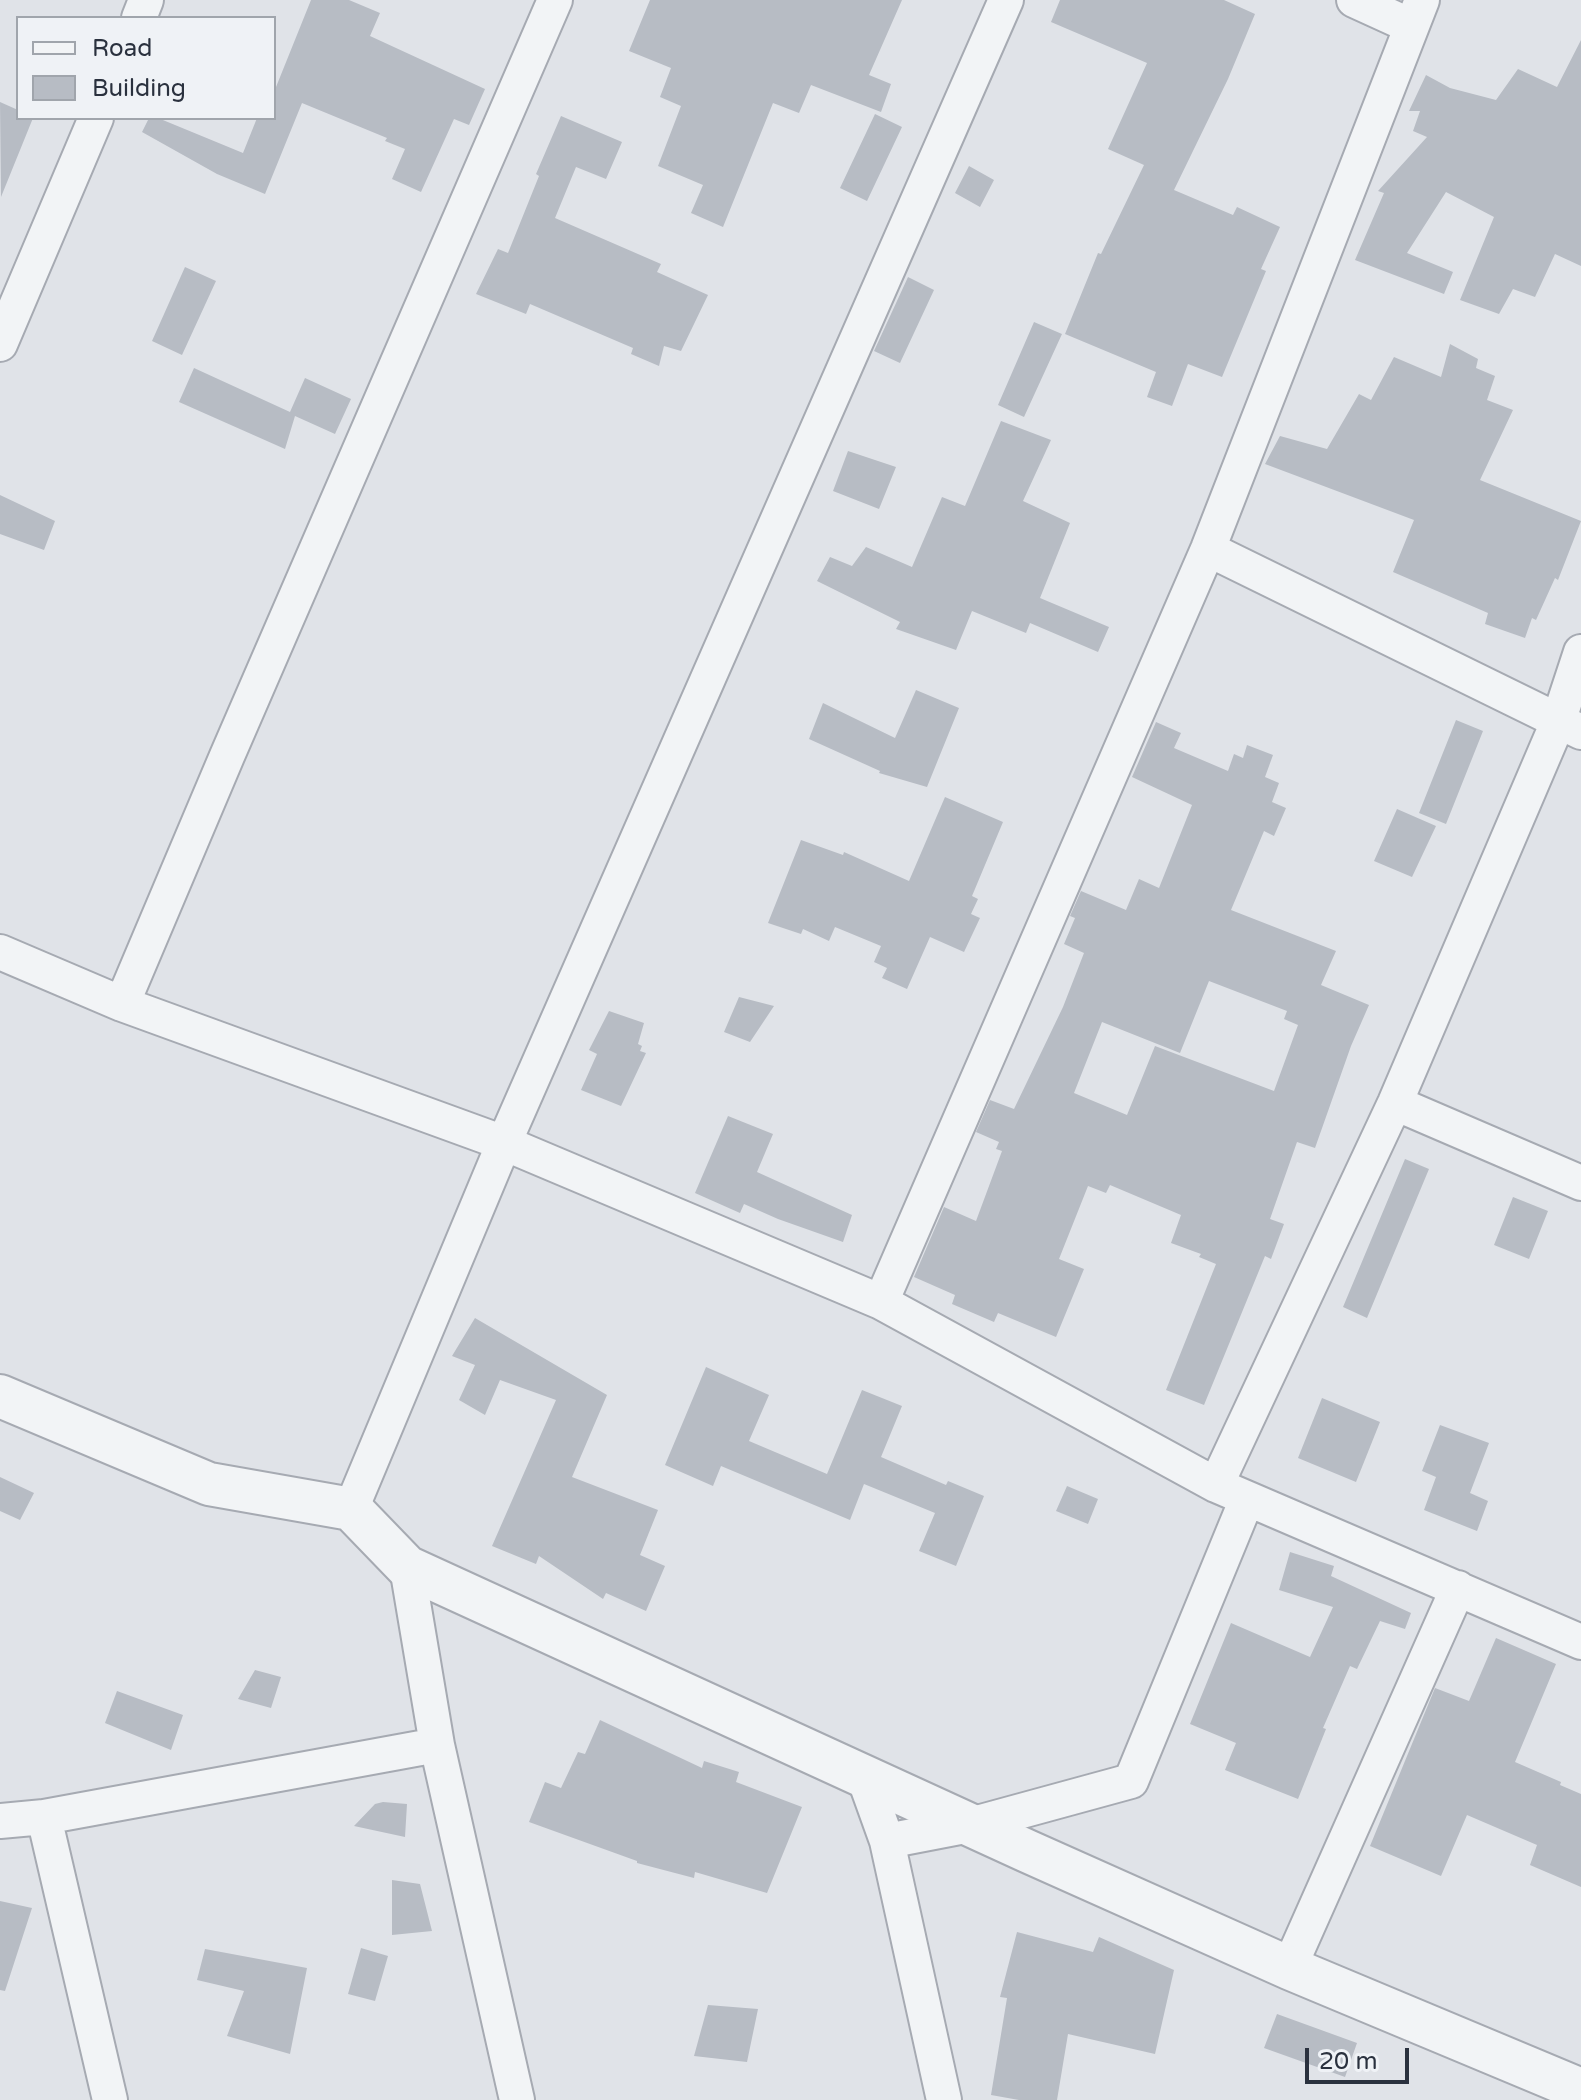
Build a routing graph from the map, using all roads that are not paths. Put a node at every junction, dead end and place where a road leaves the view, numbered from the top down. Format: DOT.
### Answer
graph roads {
  1 [pos="555,0"];
  2 [pos="1006,0"];
  3 [pos="1354,0"];
  4 [pos="1417,13"];
  5 [pos="95,120"];
  6 [pos="0,344"];
  7 [pos="1208,549"];
  8 [pos="1581,652"];
  9 [pos="1569,727"];
  10 [pos="0,952"];
  11 [pos="122,1004"];
  12 [pos="1395,1103"];
  13 [pos="504,1143"];
  14 [pos="1581,1183"];
  15 [pos="881,1302"];
  16 [pos="0,1396"];
  17 [pos="1232,1492"];
  18 [pos="351,1509"];
  19 [pos="407,1567"];
  20 [pos="1458,1588"];
  21 [pos="1581,1642"];
  22 [pos="437,1745"];
  23 [pos="864,1777"];
  24 [pos="44,1817"];
  25 [pos="0,1821"];
  26 [pos="970,1825"];
  27 [pos="887,1841"];
  28 [pos="1289,1968"];
  29 [pos="1581,2090"];
  30 [pos="110,2100"];
  31 [pos="517,2100"];
  32 [pos="944,2100"];
  1 -- 11 [label="street"];
  2 -- 13 [label="street"];
  3 -- 4 [label="street"];
  4 -- 7 [label="street"];
  5 -- 6 [label="street"];
  7 -- 9 [label="street"];
  7 -- 15 [label="street"];
  8 -- 9 [label="street"];
  9 -- 12 [label="street"];
  10 -- 11 [label="street"];
  11 -- 13 [label="street"];
  12 -- 14 [label="street"];
  12 -- 17 [label="street"];
  13 -- 15 [label="street"];
  13 -- 18 [label="street"];
  15 -- 17 [label="street"];
  16 -- 18 [label="street"];
  17 -- 20 [label="street"];
  17 -- 26 [label="street"];
  18 -- 19 [label="street"];
  19 -- 22 [label="street"];
  19 -- 23 [label="street"];
  20 -- 21 [label="street"];
  20 -- 28 [label="street"];
  22 -- 24 [label="street"];
  22 -- 31 [label="street"];
  23 -- 26 [label="street"];
  23 -- 27 [label="street"];
  24 -- 25 [label="street"];
  24 -- 30 [label="street"];
  26 -- 27 [label="street"];
  26 -- 28 [label="street"];
  27 -- 32 [label="street"];
  28 -- 29 [label="street"];
}
